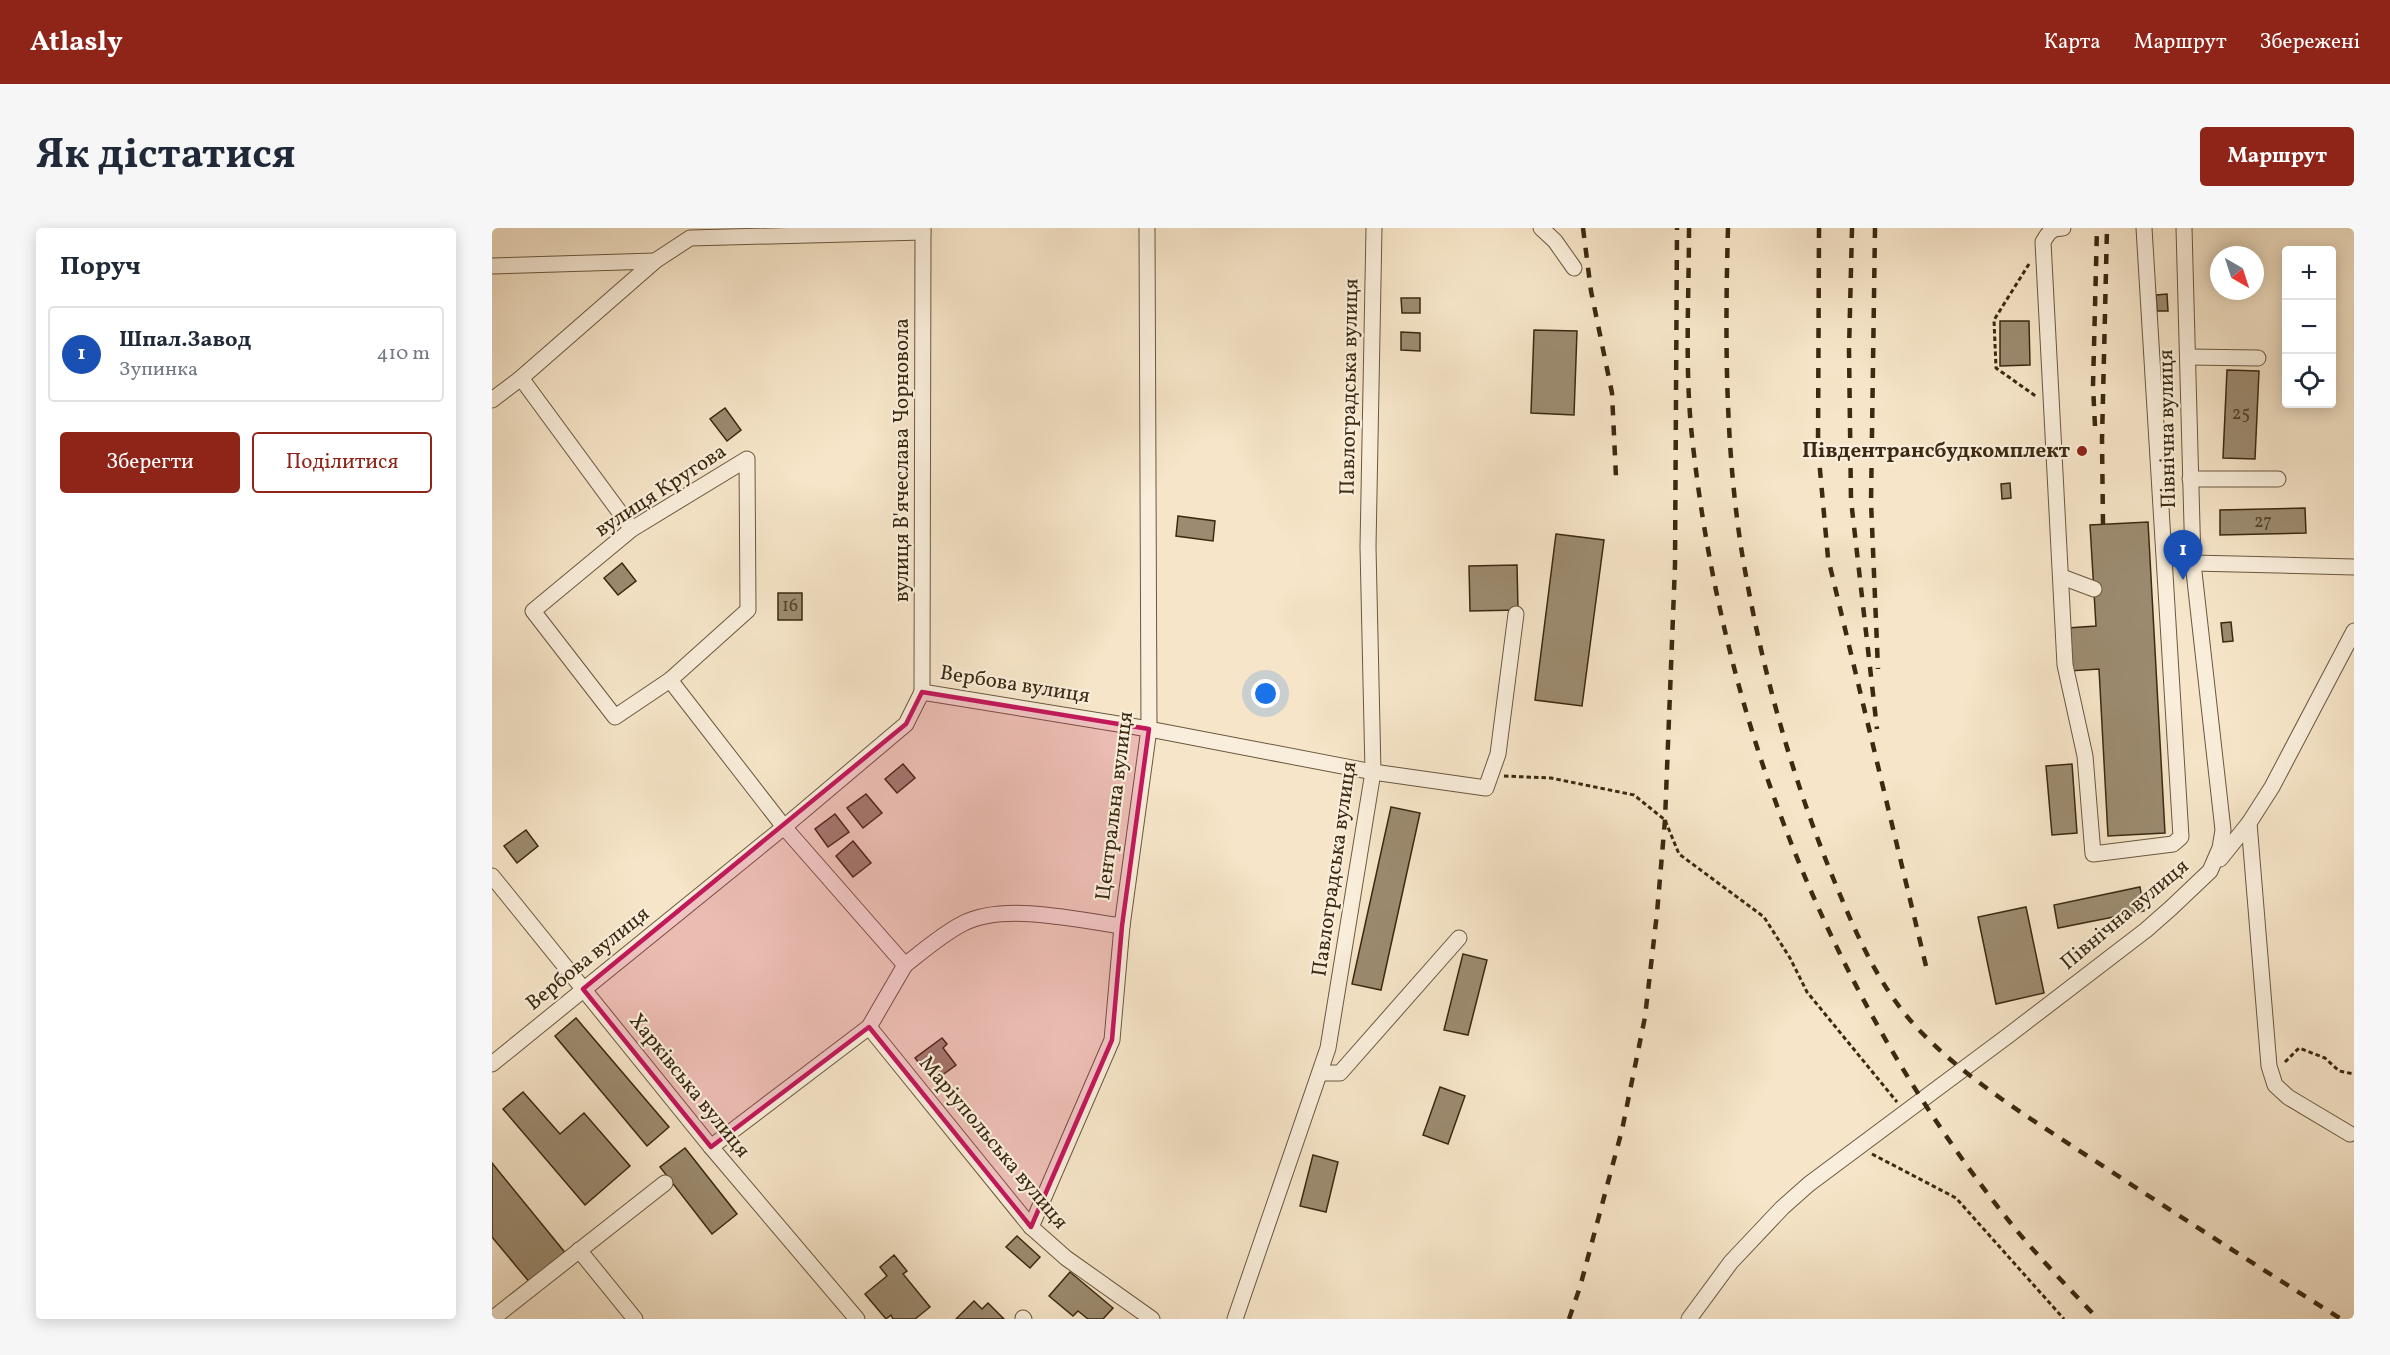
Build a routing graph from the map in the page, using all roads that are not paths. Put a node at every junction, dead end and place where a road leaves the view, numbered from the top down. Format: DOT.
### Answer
graph roads {
  1 [pos="1146,228"];
  2 [pos="1374,228"];
  3 [pos="1541,228"];
  4 [pos="2063,228"];
  5 [pos="2144,228"];
  6 [pos="2184,228"];
  7 [pos="923,230"];
  8 [pos="689,233"];
  9 [pos="655,261"];
  10 [pos="492,266"];
  11 [pos="1574,268"];
  12 [pos="2188,357"];
  13 [pos="2258,358"];
  14 [pos="521,378"];
  15 [pos="492,400"];
  16 [pos="2190,479"];
  17 [pos="2278,479"];
  18 [pos="632,529"];
  19 [pos="2193,563"];
  20 [pos="2354,567"];
  21 [pos="2062,577"];
  22 [pos="2094,589"];
  23 [pos="1516,614"];
  24 [pos="2354,631"];
  25 [pos="670,680"];
  26 [pos="922,692"];
  27 [pos="1149,729"];
  28 [pos="1373,772"];
  29 [pos="2249,824"];
  30 [pos="784,827"];
  31 [pos="2210,871"];
  32 [pos="492,876"];
  33 [pos="1122,926"];
  34 [pos="1459,939"];
  35 [pos="905,965"];
  36 [pos="583,989"];
  37 [pos="869,1027"];
  38 [pos="492,1064"];
  39 [pos="1320,1073"];
  40 [pos="2350,1134"];
  41 [pos="711,1147"];
  42 [pos="665,1183"];
  43 [pos="1032,1227"];
  44 [pos="579,1250"];
  45 [pos="1144,1317"];
  46 [pos="492,1319"];
  47 [pos="635,1319"];
  48 [pos="857,1319"];
  49 [pos="1235,1319"];
  50 [pos="1689,1319"];
  1 -- 27 [label="street, Центральна вулиця"];
  2 -- 28 [label="street, Павлоградська вулиця"];
  3 -- 11 [label="street"];
  4 -- 21 [label="street"];
  5 -- 21 [label="street"];
  6 -- 12 [label="street, Північна вулиця"];
  7 -- 8 [label="street"];
  7 -- 26 [label="street, вулиця В'ячеслава Чорновола"];
  8 -- 9 [label="street"];
  9 -- 10 [label="street"];
  9 -- 14 [label="street"];
  12 -- 13 [label="street"];
  12 -- 16 [label="street, Північна вулиця"];
  14 -- 15 [label="street"];
  14 -- 18 [label="street"];
  16 -- 17 [label="street"];
  16 -- 19 [label="street, Північна вулиця"];
  18 -- 25 [label="street, вулиця Кругова"];
  18 -- 25 [label="street, вулиця Кругова"];
  19 -- 20 [label="street"];
  19 -- 31 [label="street, Північна вулиця"];
  21 -- 22 [label="street"];
  23 -- 28 [label="street, Вербова вулиця"];
  24 -- 29 [label="street"];
  25 -- 30 [label="street"];
  26 -- 27 [label="street, Вербова вулиця"];
  26 -- 30 [label="street, Вербова вулиця"];
  27 -- 28 [label="street, Вербова вулиця"];
  27 -- 33 [label="street, Центральна вулиця"];
  28 -- 39 [label="street, Павлоградська вулиця"];
  29 -- 31 [label="street"];
  29 -- 40 [label="street"];
  30 -- 35 [label="street"];
  30 -- 36 [label="street, Вербова вулиця"];
  31 -- 50 [label="street, Північна вулиця"];
  32 -- 36 [label="street, Харківська вулиця"];
  33 -- 35 [label="street"];
  33 -- 43 [label="street, Центральна вулиця"];
  34 -- 39 [label="street"];
  35 -- 37 [label="street"];
  36 -- 38 [label="street, Вербова вулиця"];
  36 -- 41 [label="street, Харківська вулиця"];
  37 -- 41 [label="street"];
  37 -- 43 [label="street, Маріупольська вулиця"];
  39 -- 49 [label="street, Павлоградська вулиця"];
  41 -- 48 [label="street, Харківська вулиця"];
  42 -- 44 [label="street"];
  43 -- 45 [label="street, Маріупольська вулиця"];
  44 -- 46 [label="street"];
  44 -- 47 [label="street"];
}
